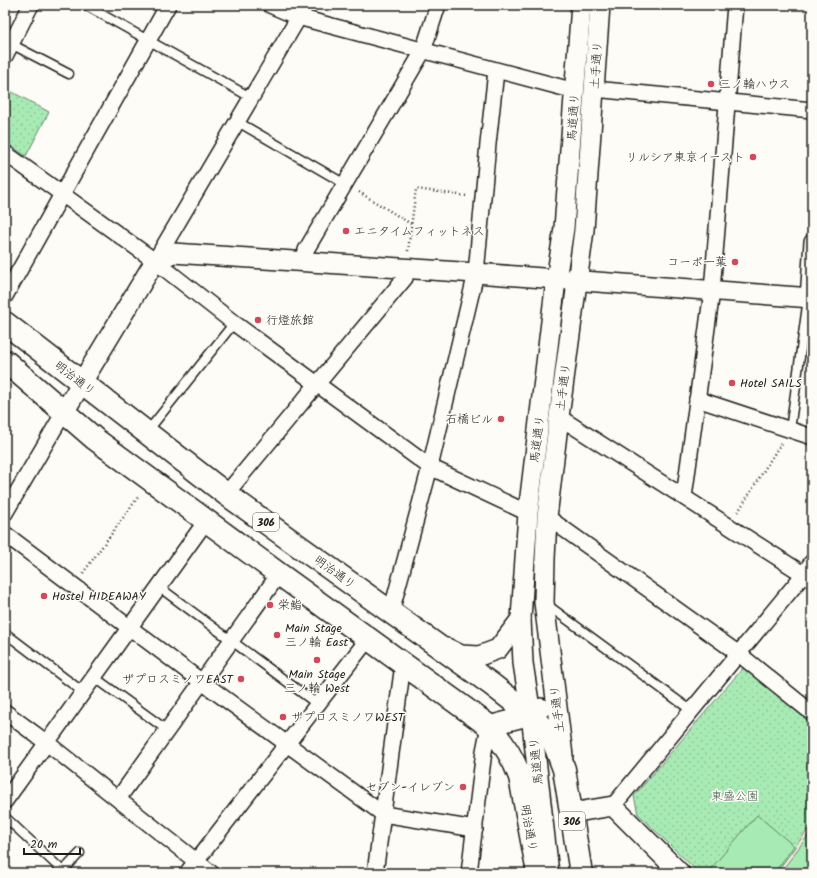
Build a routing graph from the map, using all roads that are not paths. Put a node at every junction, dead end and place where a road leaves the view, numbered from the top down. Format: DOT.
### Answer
graph roads {
  1 [pos="31,5"];
  2 [pos="85,5"];
  3 [pos="168,5"];
  4 [pos="270,5"];
  5 [pos="438,5"];
  6 [pos="581,5"];
  7 [pos="600,5"];
  8 [pos="735,5"];
  9 [pos="302,11"];
  10 [pos="149,40"];
  11 [pos="8,50"];
  12 [pos="423,51"];
  13 [pos="496,71"];
  14 [pos="69,74"];
  15 [pos="594,89"];
  16 [pos="575,91"];
  17 [pos="252,98"];
  18 [pos="726,102"];
  19 [pos="812,110"];
  20 [pos="238,122"];
  21 [pos="5,153"];
  22 [pos="345,184"];
  23 [pos="61,194"];
  24 [pos="812,242"];
  25 [pos="155,261"];
  26 [pos="304,261"];
  27 [pos="406,263"];
  28 [pos="476,273"];
  29 [pos="556,280"];
  30 [pos="577,281"];
  31 [pos="712,291"];
  32 [pos="5,296"];
  33 [pos="810,298"];
  34 [pos="5,323"];
  35 [pos="234,323"];
  36 [pos="5,361"];
  37 [pos="81,382"];
  38 [pos="318,384"];
  39 [pos="697,399"];
  40 [pos="64,412"];
  41 [pos="559,417"];
  42 [pos="790,430"];
  43 [pos="147,433"];
  44 [pos="812,437"];
  45 [pos="430,466"];
  46 [pos="226,494"];
  47 [pos="684,497"];
  48 [pos="5,513"];
  49 [pos="528,513"];
  50 [pos="548,517"];
  51 [pos="206,521"];
  52 [pos="5,534"];
  53 [pos="809,572"];
  54 [pos="279,574"];
  55 [pos="159,587"];
  56 [pos="544,602"];
  57 [pos="391,612"];
  58 [pos="521,619"];
  59 [pos="129,628"];
  60 [pos="5,633"];
  61 [pos="368,639"];
  62 [pos="231,640"];
  63 [pos="430,640"];
  64 [pos="739,654"];
  65 [pos="403,664"];
  66 [pos="94,677"];
  67 [pos="202,682"];
  68 [pos="83,692"];
  69 [pos="317,704"];
  70 [pos="692,711"];
  71 [pos="5,712"];
  72 [pos="812,713"];
  73 [pos="531,715"];
  74 [pos="489,726"];
  75 [pos="167,730"];
  76 [pos="47,743"];
  77 [pos="287,743"];
  78 [pos="564,769"];
  79 [pos="118,799"];
  80 [pos="5,801"];
  81 [pos="613,806"];
  82 [pos="571,813"];
  83 [pos="383,814"];
  84 [pos="5,817"];
  85 [pos="475,829"];
  86 [pos="80,853"];
  87 [pos="196,861"];
  88 [pos="63,872"];
  89 [pos="187,873"];
  90 [pos="211,873"];
  91 [pos="375,873"];
  92 [pos="469,873"];
  93 [pos="538,873"];
  94 [pos="549,873"];
  95 [pos="581,873"];
  96 [pos="680,873"];
  1 -- 11 [label="street"];
  2 -- 10 [label="lane"];
  3 -- 10 [label="street"];
  4 -- 9 [label="street"];
  5 -- 12 [label="street"];
  6 -- 16 [label="street, 馬道通り"];
  7 -- 15 [label="street, 土手通り"];
  8 -- 18 [label="street"];
  9 -- 12 [label="street"];
  9 -- 17 [label="street"];
  10 -- 17 [label="lane"];
  10 -- 23 [label="street"];
  11 -- 14 [label="lane"];
  12 -- 13 [label="street"];
  12 -- 22 [label="street"];
  13 -- 16 [label="street"];
  13 -- 28 [label="street"];
  15 -- 18 [label="street"];
  15 -- 30 [label="street, 土手通り"];
  16 -- 29 [label="street, 馬道通り"];
  17 -- 20 [label="street"];
  18 -- 19 [label="street"];
  18 -- 31 [label="street"];
  20 -- 22 [label="lane"];
  20 -- 25 [label="street"];
  21 -- 23 [label="street"];
  22 -- 26 [label="street"];
  23 -- 25 [label="street"];
  23 -- 32 [label="street"];
  24 -- 33 [label="street"];
  25 -- 26 [label="street"];
  25 -- 35 [label="street"];
  25 -- 37 [label="street"];
  26 -- 27 [label="street"];
  27 -- 28 [label="street"];
  27 -- 38 [label="street"];
  28 -- 29 [label="street"];
  28 -- 45 [label="street"];
  29 -- 30 [label="street"];
  29 -- 49 [label="street, 馬道通り"];
  30 -- 31 [label="street"];
  30 -- 41 [label="street, 土手通り"];
  31 -- 33 [label="street"];
  31 -- 39 [label="street"];
  33 -- 42 [label="lane"];
  34 -- 37 [label="main road, 明治通り / 306"];
  35 -- 38 [label="street"];
  35 -- 43 [label="lane"];
  36 -- 40 [label="main road, 明治通り"];
  37 -- 40 [label="street"];
  37 -- 43 [label="main road, 明治通り / 306"];
  38 -- 45 [label="street"];
  38 -- 46 [label="street"];
  39 -- 42 [label="street"];
  39 -- 47 [label="street"];
  40 -- 48 [label="street"];
  40 -- 51 [label="main road, 明治通り"];
  41 -- 47 [label="street"];
  41 -- 50 [label="street, 土手通り"];
  42 -- 44 [label="street"];
  43 -- 46 [label="main road, 明治通り / 306"];
  45 -- 49 [label="street"];
  45 -- 57 [label="street"];
  46 -- 57 [label="main road, 明治通り / 306"];
  47 -- 53 [label="street"];
  49 -- 58 [label="street, 馬道通り"];
  50 -- 56 [label="street, 土手通り"];
  50 -- 64 [label="street"];
  51 -- 54 [label="main road, 明治通り"];
  51 -- 55 [label="street"];
  52 -- 59 [label="street"];
  53 -- 64 [label="street"];
  54 -- 61 [label="main road, 明治通り"];
  54 -- 62 [label="street"];
  55 -- 59 [label="street"];
  55 -- 62 [label="lane"];
  56 -- 70 [label="lane"];
  56 -- 73 [label="street"];
  56 -- 78 [label="street, 土手通り"];
  57 -- 63 [label="main road, 明治通り / 306"];
  58 -- 63 [label="street"];
  58 -- 73 [label="street, 馬道通り"];
  59 -- 66 [label="street"];
  59 -- 67 [label="street"];
  60 -- 68 [label="lane"];
  61 -- 65 [label="main road, 明治通り"];
  61 -- 69 [label="street"];
  62 -- 67 [label="street"];
  62 -- 69 [label="lane"];
  63 -- 73 [label="main road, 明治通り / 306"];
  64 -- 70 [label="street"];
  64 -- 72 [label="street"];
  65 -- 74 [label="main road, 明治通り"];
  65 -- 83 [label="street"];
  66 -- 68 [label="street"];
  66 -- 75 [label="lane"];
  67 -- 75 [label="street"];
  67 -- 77 [label="street"];
  68 -- 76 [label="street"];
  69 -- 77 [label="street"];
  70 -- 81 [label="street"];
  71 -- 76 [label="street"];
  73 -- 74 [label="street"];
  73 -- 78 [label="main road, 明治通り / 306"];
  73 -- 94 [label="street, 馬道通り"];
  74 -- 85 [label="street"];
  74 -- 93 [label="main road, 明治通り"];
  75 -- 79 [label="street"];
  76 -- 79 [label="street"];
  76 -- 80 [label="street"];
  77 -- 83 [label="street"];
  77 -- 87 [label="street"];
  78 -- 82 [label="main road, 明治通り / 306"];
  79 -- 87 [label="street"];
  81 -- 82 [label="street"];
  81 -- 96 [label="street"];
  82 -- 95 [label="main road, 明治通り / 306"];
  83 -- 85 [label="street"];
  83 -- 91 [label="street"];
  84 -- 88 [label="lane"];
  85 -- 92 [label="street"];
  86 -- 88 [label="lane"];
  87 -- 89 [label="street"];
  87 -- 90 [label="street"];
}
